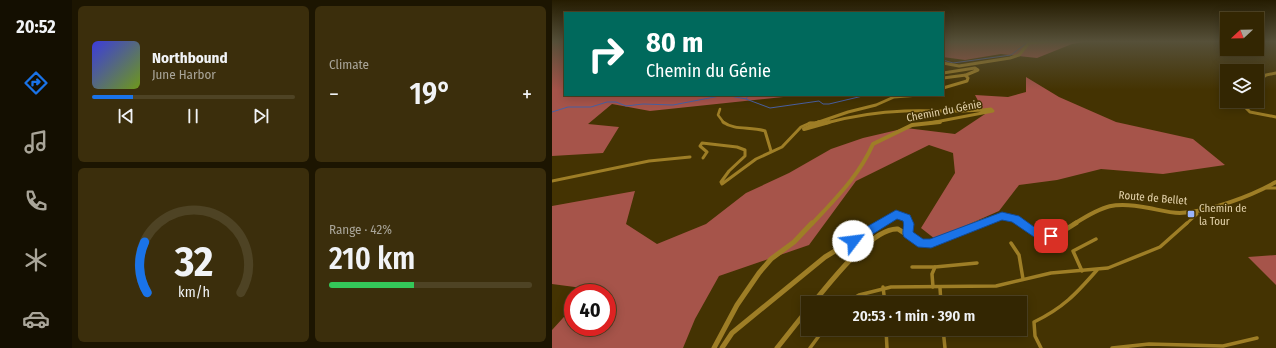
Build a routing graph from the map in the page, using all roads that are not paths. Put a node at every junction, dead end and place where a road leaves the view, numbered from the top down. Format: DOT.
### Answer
graph roads {
  1 [pos="1012,57"];
  2 [pos="944,63"];
  3 [pos="944,73"];
  4 [pos="1276,73"];
  5 [pos="944,77"];
  6 [pos="944,77"];
  7 [pos="1264,77"];
  8 [pos="944,88"];
  9 [pos="906,96"];
  10 [pos="1245,108"];
  11 [pos="720,109"];
  12 [pos="1276,117"];
  13 [pos="817,123"];
  14 [pos="771,151"];
  15 [pos="690,157"];
  16 [pos="703,158"];
  17 [pos="552,181"];
  18 [pos="1276,182"];
  19 [pos="1267,188"];
  20 [pos="1276,188"];
  21 [pos="1196,211"];
  22 [pos="908,234"];
  23 [pos="1096,239"];
  24 [pos="1012,243"];
  25 [pos="977,263"];
  26 [pos="912,267"];
  27 [pos="935,267"];
  28 [pos="1097,270"];
  29 [pos="1082,271"];
  30 [pos="1023,279"];
  31 [pos="883,287"];
  32 [pos="933,287"];
  33 [pos="940,288"];
  34 [pos="819,296"];
  35 [pos="858,296"];
  36 [pos="884,296"];
  37 [pos="941,296"];
  38 [pos="801,318"];
  39 [pos="819,336"];
  40 [pos="886,336"];
  41 [pos="944,336"];
  42 [pos="1257,338"];
  43 [pos="1226,347"];
  44 [pos="714,348"];
  45 [pos="722,348"];
  46 [pos="777,348"];
  47 [pos="810,348"];
  48 [pos="887,348"];
  49 [pos="945,348"];
  50 [pos="1041,348"];
  51 [pos="1112,348"];
  1 -- 2 [label="street"];
  3 -- 5 [label="street"];
  4 -- 7 [label="street"];
  6 -- 8 [label="street, Chemin du Génie"];
  9 -- 13 [label="street, Chemin du Génie"];
  10 -- 12 [label="street"];
  11 -- 14 [label="street"];
  13 -- 14 [label="street"];
  13 -- 44 [label="street, Chemin du Génie"];
  14 -- 16 [label="street"];
  15 -- 17 [label="street"];
  18 -- 19 [label="street, Route de Bellet"];
  19 -- 20 [label="street"];
  19 -- 21 [label="street, Route de Bellet"];
  21 -- 22 [label="street, Route de Bellet"];
  21 -- 28 [label="street"];
  22 -- 34 [label="street, Route de Bellet"];
  22 -- 45 [label="street"];
  23 -- 29 [label="street"];
  24 -- 30 [label="street"];
  25 -- 27 [label="street"];
  26 -- 27 [label="street"];
  27 -- 32 [label="street"];
  28 -- 29 [label="street"];
  28 -- 50 [label="street"];
  29 -- 30 [label="street"];
  30 -- 33 [label="street"];
  31 -- 32 [label="street"];
  31 -- 35 [label="street"];
  31 -- 36 [label="street"];
  32 -- 33 [label="street"];
  33 -- 37 [label="street"];
  38 -- 46 [label="street"];
  39 -- 47 [label="street"];
  40 -- 48 [label="street"];
  41 -- 49 [label="street"];
  42 -- 43 [label="street"];
  43 -- 51 [label="street"];
}
